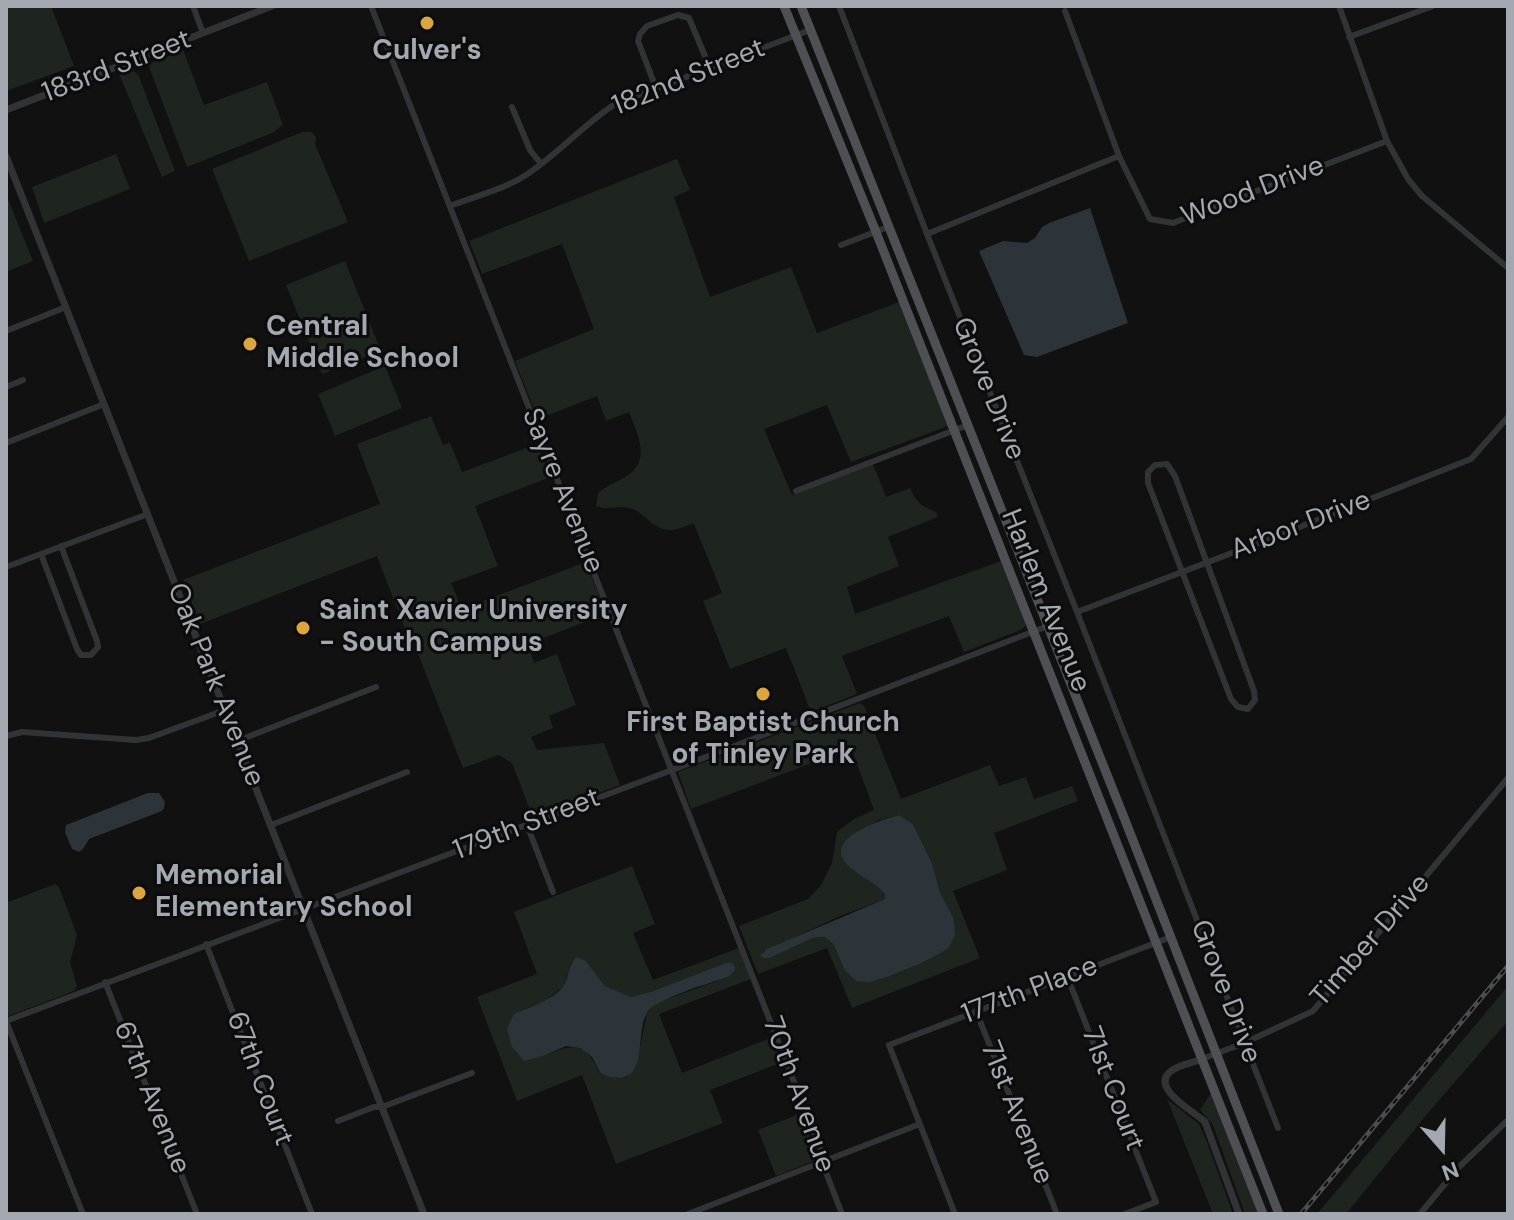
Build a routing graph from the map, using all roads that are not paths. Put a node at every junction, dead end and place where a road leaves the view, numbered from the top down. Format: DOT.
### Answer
graph roads {
  1 [pos="193,6"];
  2 [pos="272,6"];
  3 [pos="371,6"];
  4 [pos="784,6"];
  5 [pos="801,6"];
  6 [pos="839,6"];
  7 [pos="1339,6"];
  8 [pos="1433,6"];
  9 [pos="1065,11"];
  10 [pos="810,30"];
  11 [pos="203,33"];
  12 [pos="796,35"];
  13 [pos="1349,37"];
  14 [pos="710,68"];
  15 [pos="656,88"];
  16 [pos="512,107"];
  17 [pos="6,110"];
  18 [pos="1387,141"];
  19 [pos="6,156"];
  20 [pos="1119,156"];
  21 [pos="541,164"];
  22 [pos="450,206"];
  23 [pos="888,227"];
  24 [pos="876,232"];
  25 [pos="927,234"];
  26 [pos="841,245"];
  27 [pos="1508,268"];
  28 [pos="66,307"];
  29 [pos="6,331"];
  30 [pos="23,380"];
  31 [pos="6,387"];
  32 [pos="104,404"];
  33 [pos="1508,417"];
  34 [pos="968,425"];
  35 [pos="954,430"];
  36 [pos="6,443"];
  37 [pos="796,491"];
  38 [pos="148,514"];
  39 [pos="61,546"];
  40 [pos="41,554"];
  41 [pos="1207,562"];
  42 [pos="6,567"];
  43 [pos="1181,572"];
  44 [pos="1077,612"];
  45 [pos="1048,626"];
  46 [pos="1034,632"];
  47 [pos="376,687"];
  48 [pos="225,710"];
  49 [pos="6,736"];
  50 [pos="237,741"];
  51 [pos="672,770"];
  52 [pos="407,772"];
  53 [pos="1508,778"];
  54 [pos="1125,820"];
  55 [pos="271,825"];
  56 [pos="527,825"];
  57 [pos="1110,826"];
  58 [pos="553,892"];
  59 [pos="304,909"];
  60 [pos="1171,937"];
  61 [pos="1156,942"];
  62 [pos="206,944"];
  63 [pos="754,976"];
  64 [pos="1067,976"];
  65 [pos="105,982"];
  66 [pos="976,1011"];
  67 [pos="6,1021"];
  68 [pos="1244,1043"];
  69 [pos="1216,1054"];
  70 [pos="1202,1059"];
  71 [pos="472,1073"];
  72 [pos="382,1107"];
  73 [pos="1508,1120"];
  74 [pos="338,1121"];
  75 [pos="920,1124"];
  76 [pos="1278,1128"];
  77 [pos="822,1162"];
  78 [pos="83,1214"];
  79 [pos="197,1214"];
  80 [pos="312,1214"];
  81 [pos="424,1214"];
  82 [pos="688,1214"];
  83 [pos="842,1214"];
  84 [pos="955,1214"];
  85 [pos="1057,1214"];
  86 [pos="1125,1214"];
  87 [pos="1239,1214"];
  88 [pos="1263,1214"];
  89 [pos="1279,1214"];
  90 [pos="1420,1214"];
  1 -- 11 [label="street"];
  2 -- 11 [label="street, 183rd Street"];
  3 -- 22 [label="street, Sayre Avenue"];
  4 -- 12 [label="main road, Harlem Avenue"];
  5 -- 10 [label="main road, Harlem Avenue"];
  6 -- 25 [label="street, Grove Drive"];
  7 -- 13 [label="street"];
  8 -- 13 [label="street"];
  9 -- 20 [label="street, Wood Drive"];
  10 -- 12 [label="street, 182nd Street"];
  10 -- 23 [label="main road, Harlem Avenue"];
  11 -- 17 [label="street, 183rd Street"];
  12 -- 14 [label="street, 182nd Street"];
  12 -- 24 [label="main road, Harlem Avenue"];
  13 -- 18 [label="street"];
  14 -- 15 [label="street, 182nd Street"];
  14 -- 15 [label="street"];
  15 -- 21 [label="street, 182nd Street"];
  16 -- 21 [label="street"];
  18 -- 20 [label="street, Wood Drive"];
  18 -- 27 [label="street"];
  19 -- 28 [label="street, Oak Park Avenue"];
  20 -- 25 [label="street"];
  21 -- 22 [label="street, 182nd Street"];
  22 -- 51 [label="street, Sayre Avenue"];
  23 -- 24 [label="street"];
  23 -- 34 [label="main road, Harlem Avenue"];
  24 -- 26 [label="street"];
  24 -- 35 [label="main road, Harlem Avenue"];
  25 -- 44 [label="street, Grove Drive"];
  28 -- 29 [label="street"];
  28 -- 32 [label="street, Oak Park Avenue"];
  30 -- 31 [label="street"];
  32 -- 36 [label="street"];
  32 -- 38 [label="street, Oak Park Avenue"];
  33 -- 41 [label="street, Arbor Drive"];
  34 -- 35 [label="street"];
  34 -- 45 [label="main road, Harlem Avenue"];
  35 -- 37 [label="street"];
  35 -- 46 [label="main road, Harlem Avenue"];
  38 -- 39 [label="street"];
  38 -- 48 [label="street, Oak Park Avenue"];
  39 -- 40 [label="street"];
  39 -- 40 [label="street"];
  40 -- 42 [label="street"];
  41 -- 43 [label="street, Arbor Drive"];
  41 -- 43 [label="street"];
  41 -- 43 [label="street"];
  43 -- 44 [label="street, Arbor Drive"];
  44 -- 68 [label="street, Grove Drive"];
  45 -- 46 [label="street, 179th Street"];
  45 -- 54 [label="main road, Harlem Avenue"];
  46 -- 51 [label="street, 179th Street"];
  46 -- 57 [label="main road, Harlem Avenue"];
  47 -- 50 [label="street"];
  48 -- 49 [label="street"];
  48 -- 50 [label="street, Oak Park Avenue"];
  50 -- 55 [label="street, Oak Park Avenue"];
  51 -- 56 [label="street, 179th Street"];
  51 -- 63 [label="street, Sayre Avenue"];
  52 -- 55 [label="street"];
  53 -- 68 [label="street, Timber Drive"];
  54 -- 57 [label="main road"];
  54 -- 60 [label="main road, Harlem Avenue"];
  55 -- 59 [label="street, Oak Park Avenue"];
  56 -- 58 [label="street"];
  56 -- 59 [label="street, 179th Street"];
  57 -- 61 [label="main road, Harlem Avenue"];
  59 -- 62 [label="street, 179th Street"];
  59 -- 72 [label="street, Oak Park Avenue"];
  60 -- 61 [label="street, 177th Place"];
  60 -- 69 [label="main road, Harlem Avenue"];
  61 -- 64 [label="street, 177th Place"];
  61 -- 70 [label="main road, Harlem Avenue"];
  62 -- 65 [label="street, 179th Street"];
  62 -- 80 [label="street, 67th Court"];
  63 -- 77 [label="street, 70th Avenue"];
  64 -- 66 [label="street, 177th Place"];
  64 -- 86 [label="street, 71st Court"];
  65 -- 67 [label="street, 179th Street"];
  65 -- 79 [label="street, 67th Avenue"];
  66 -- 75 [label="street, 177th Place"];
  66 -- 85 [label="street, 71st Avenue"];
  67 -- 78 [label="street"];
  68 -- 69 [label="street, Timber Drive"];
  68 -- 76 [label="street, Grove Drive"];
  69 -- 70 [label="street, Timber Drive"];
  69 -- 89 [label="main road, Harlem Avenue"];
  70 -- 87 [label="street"];
  70 -- 88 [label="main road, Harlem Avenue"];
  71 -- 72 [label="street"];
  72 -- 74 [label="street"];
  72 -- 81 [label="street, Oak Park Avenue"];
  73 -- 90 [label="street"];
  75 -- 77 [label="street"];
  75 -- 84 [label="street"];
  77 -- 82 [label="street"];
  77 -- 83 [label="street, 70th Avenue"];
}
